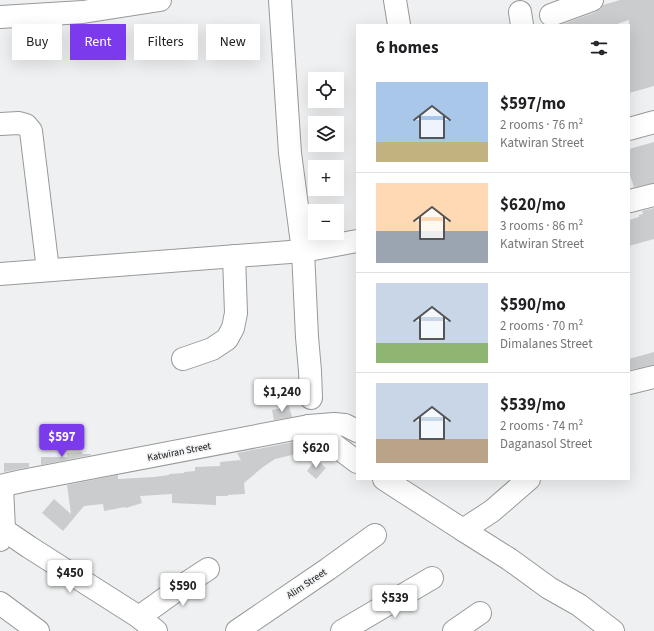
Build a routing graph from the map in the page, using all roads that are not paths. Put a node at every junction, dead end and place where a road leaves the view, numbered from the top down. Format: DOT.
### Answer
graph roads {
  1 [pos="160,0"];
  2 [pos="280,0"];
  3 [pos="395,0"];
  4 [pos="592,0"];
  5 [pos="551,15"];
  6 [pos="0,17"];
  7 [pos="399,24"];
  8 [pos="654,122"];
  9 [pos="0,124"];
  10 [pos="630,129"];
  11 [pos="654,195"];
  12 [pos="630,201"];
  13 [pos="356,242"];
  14 [pos="303,251"];
  15 [pos="234,256"];
  16 [pos="48,270"];
  17 [pos="0,274"];
  18 [pos="183,359"];
  19 [pos="654,377"];
  20 [pos="630,383"];
  21 [pos="311,398"];
  22 [pos="309,426"];
  23 [pos="356,430"];
  24 [pos="356,461"];
  25 [pos="386,480"];
  26 [pos="528,480"];
  27 [pos="1,486"];
  28 [pos="463,530"];
  29 [pos="2,535"];
  30 [pos="375,535"];
  31 [pos="208,570"];
  32 [pos="432,578"];
  33 [pos="0,603"];
  34 [pos="480,613"];
  35 [pos="139,617"];
  36 [pos="38,631"];
  37 [pos="156,631"];
  38 [pos="237,631"];
  39 [pos="342,631"];
  40 [pos="454,631"];
  41 [pos="613,631"];
  1 -- 6 [label="street"];
  2 -- 14 [label="street"];
  3 -- 7 [label="street"];
  4 -- 5 [label="street"];
  8 -- 10 [label="street"];
  9 -- 16 [label="street"];
  11 -- 12 [label="street"];
  13 -- 14 [label="street"];
  14 -- 15 [label="street"];
  14 -- 21 [label="street"];
  15 -- 16 [label="street"];
  15 -- 18 [label="street"];
  16 -- 17 [label="street"];
  19 -- 20 [label="street"];
  22 -- 23 [label="street, Katwiran Street"];
  22 -- 24 [label="street"];
  22 -- 27 [label="street, Katwiran Street"];
  25 -- 28 [label="street"];
  26 -- 28 [label="street"];
  27 -- 29 [label="street"];
  28 -- 41 [label="street"];
  29 -- 35 [label="street"];
  30 -- 38 [label="street, Alim Street"];
  31 -- 35 [label="street"];
  32 -- 39 [label="street"];
  33 -- 36 [label="street"];
  34 -- 40 [label="street"];
  35 -- 37 [label="street"];
}
